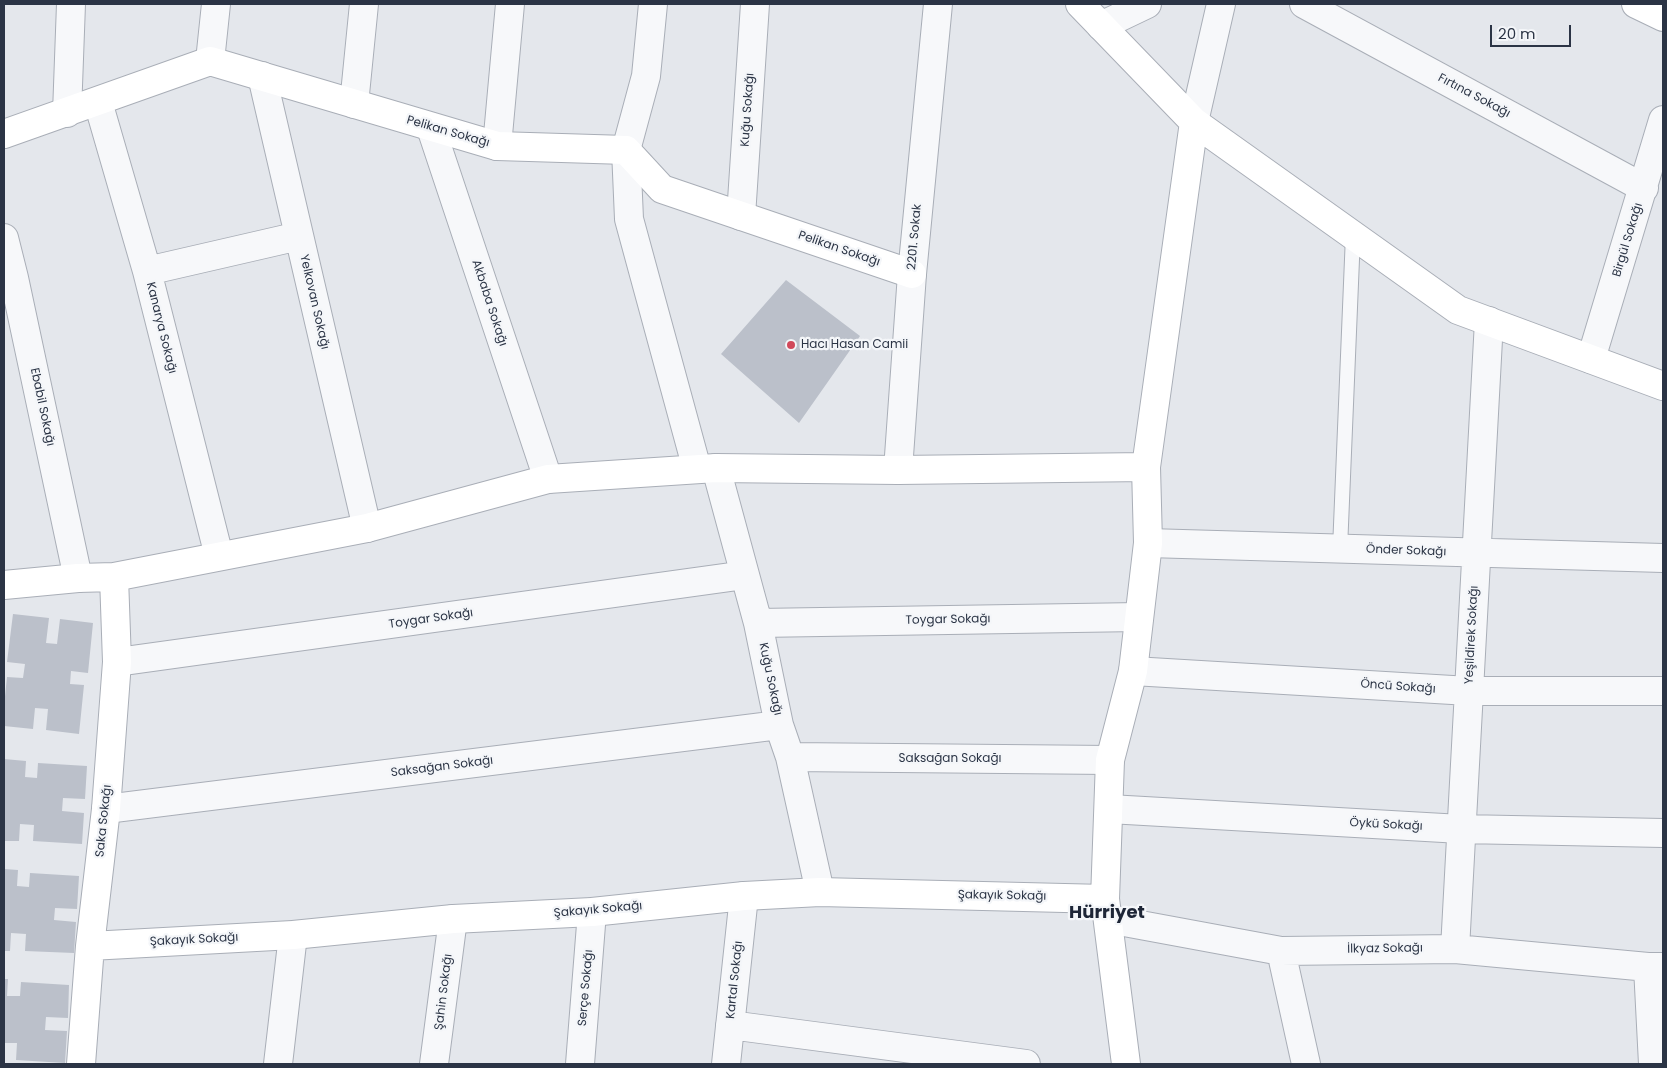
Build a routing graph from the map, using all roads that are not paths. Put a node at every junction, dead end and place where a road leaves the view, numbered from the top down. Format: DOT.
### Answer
graph roads {
  1 [pos="71,4"];
  2 [pos="216,4"];
  3 [pos="364,4"];
  4 [pos="510,4"];
  5 [pos="653,4"];
  6 [pos="755,4"];
  7 [pos="938,4"];
  8 [pos="1080,4"];
  9 [pos="1147,4"];
  10 [pos="1222,4"];
  11 [pos="1304,4"];
  12 [pos="1636,4"];
  13 [pos="1663,17"];
  14 [pos="1101,26"];
  15 [pos="210,61"];
  16 [pos="262,76"];
  17 [pos="98,102"];
  18 [pos="354,104"];
  19 [pos="67,113"];
  20 [pos="1663,120"];
  21 [pos="1194,122"];
  22 [pos="431,128"];
  23 [pos="4,134"];
  24 [pos="497,146"];
  25 [pos="626,150"];
  26 [pos="1644,188"];
  27 [pos="741,216"];
  28 [pos="1353,235"];
  29 [pos="299,236"];
  30 [pos="4,238"];
  31 [pos="147,271"];
  32 [pos="912,274"];
  33 [pos="9,279"];
  34 [pos="1489,321"];
  35 [pos="1591,359"];
  36 [pos="1663,386"];
  37 [pos="1146,467"];
  38 [pos="706,468"];
  39 [pos="898,470"];
  40 [pos="548,478"];
  41 [pos="367,528"];
  42 [pos="1148,543"];
  43 [pos="1340,549"];
  44 [pos="1476,553"];
  45 [pos="219,556"];
  46 [pos="1663,558"];
  47 [pos="745,575"];
  48 [pos="114,577"];
  49 [pos="78,578"];
  50 [pos="4,584"];
  51 [pos="1139,618"];
  52 [pos="758,623"];
  53 [pos="117,662"];
  54 [pos="1133,670"];
  55 [pos="1469,691"];
  56 [pos="1663,691"];
  57 [pos="779,724"];
  58 [pos="790,758"];
  59 [pos="1110,760"];
  60 [pos="106,809"];
  61 [pos="1109,809"];
  62 [pos="1461,829"];
  63 [pos="1663,834"];
  64 [pos="820,892"];
  65 [pos="744,896"];
  66 [pos="1107,909"];
  67 [pos="592,912"];
  68 [pos="453,919"];
  69 [pos="293,935"];
  70 [pos="90,946"];
  71 [pos="1455,949"];
  72 [pos="1281,951"];
  73 [pos="1656,967"];
  74 [pos="730,1025"];
  75 [pos="1657,1054"];
  76 [pos="81,1064"];
  77 [pos="278,1064"];
  78 [pos="434,1064"];
  79 [pos="580,1064"];
  80 [pos="726,1064"];
  81 [pos="1026,1064"];
  82 [pos="1126,1064"];
  83 [pos="1306,1064"];
  1 -- 19 [label="street"];
  2 -- 15 [label="street"];
  3 -- 18 [label="street"];
  4 -- 24 [label="street"];
  5 -- 25 [label="street, Kuğu Sokağı"];
  6 -- 27 [label="street, Kuğu Sokağı"];
  7 -- 32 [label="street, 2201. Sokak"];
  8 -- 14 [label="street"];
  9 -- 14 [label="street"];
  10 -- 21 [label="street"];
  11 -- 26 [label="street, Fırtına Sokağı"];
  12 -- 13 [label="street"];
  14 -- 21 [label="street"];
  15 -- 16 [label="street, Pelikan Sokağı"];
  15 -- 17 [label="street"];
  16 -- 18 [label="street, Pelikan Sokağı"];
  16 -- 29 [label="street, Yelkovan Sokağı"];
  17 -- 19 [label="street"];
  17 -- 31 [label="street, Kanarya Sokağı"];
  18 -- 22 [label="street, Pelikan Sokağı"];
  19 -- 23 [label="street"];
  20 -- 26 [label="street, Birgül Sokağı"];
  21 -- 28 [label="street"];
  21 -- 37 [label="street"];
  22 -- 24 [label="street, Pelikan Sokağı"];
  22 -- 40 [label="street, Akbaba Sokağı"];
  24 -- 25 [label="street, Pelikan Sokağı"];
  25 -- 27 [label="street, Pelikan Sokağı"];
  25 -- 38 [label="street, Kuğu Sokağı"];
  26 -- 35 [label="street, Birgül Sokağı"];
  27 -- 32 [label="street, Pelikan Sokağı"];
  28 -- 34 [label="street"];
  28 -- 43 [label="lane"];
  29 -- 31 [label="street"];
  29 -- 41 [label="street, Yelkovan Sokağı"];
  30 -- 33 [label="street, Ebabil Sokağı"];
  31 -- 45 [label="street, Kanarya Sokağı"];
  32 -- 39 [label="street, 2201. Sokak"];
  33 -- 49 [label="street, Ebabil Sokağı"];
  34 -- 35 [label="street"];
  34 -- 44 [label="street, Yeşildirek Sokağı"];
  35 -- 36 [label="street"];
  37 -- 39 [label="street"];
  37 -- 42 [label="street"];
  38 -- 39 [label="street"];
  38 -- 40 [label="street"];
  38 -- 47 [label="street, Kuğu Sokağı"];
  40 -- 41 [label="street"];
  41 -- 45 [label="street"];
  42 -- 43 [label="street, Önder Sokağı"];
  42 -- 51 [label="street"];
  43 -- 44 [label="street, Önder Sokağı"];
  44 -- 46 [label="street, Önder Sokağı"];
  44 -- 55 [label="street, Yeşildirek Sokağı"];
  45 -- 48 [label="street"];
  47 -- 52 [label="street, Kuğu Sokağı"];
  47 -- 53 [label="street, Toygar Sokağı"];
  48 -- 49 [label="street"];
  48 -- 53 [label="street, Saka Sokağı"];
  49 -- 50 [label="street"];
  51 -- 52 [label="street, Toygar Sokağı"];
  51 -- 54 [label="street"];
  52 -- 57 [label="street, Kuğu Sokağı"];
  53 -- 60 [label="street, Saka Sokağı"];
  54 -- 55 [label="street, Öncü Sokağı"];
  54 -- 59 [label="street"];
  55 -- 56 [label="street, Öncü Sokağı"];
  55 -- 62 [label="street, Yeşildirek Sokağı"];
  57 -- 58 [label="street, Kuğu Sokağı"];
  57 -- 60 [label="street, Saksağan Sokağı"];
  58 -- 59 [label="street, Saksağan Sokağı"];
  58 -- 64 [label="street, Kuğu Sokağı"];
  59 -- 61 [label="street"];
  60 -- 70 [label="street, Saka Sokağı"];
  61 -- 62 [label="street, Öykü Sokağı"];
  61 -- 66 [label="street"];
  62 -- 63 [label="street, Öykü Sokağı"];
  62 -- 71 [label="street, Yeşildirek Sokağı"];
  64 -- 65 [label="street, Şakayık Sokağı"];
  64 -- 66 [label="street, Şakayık Sokağı"];
  65 -- 67 [label="street, Şakayık Sokağı"];
  65 -- 74 [label="street, Kartal Sokağı"];
  66 -- 72 [label="street, İlkyaz Sokağı"];
  66 -- 82 [label="street"];
  67 -- 68 [label="street, Şakayık Sokağı"];
  67 -- 79 [label="street, Serçe Sokağı"];
  68 -- 69 [label="street, Şakayık Sokağı"];
  68 -- 78 [label="street, Şahin Sokağı"];
  69 -- 70 [label="street, Şakayık Sokağı"];
  69 -- 77 [label="street"];
  70 -- 76 [label="street, Saka Sokağı"];
  71 -- 72 [label="street, İlkyaz Sokağı"];
  71 -- 73 [label="street, İlkyaz Sokağı"];
  72 -- 83 [label="street"];
  73 -- 75 [label="street"];
  74 -- 80 [label="street, Kartal Sokağı"];
  74 -- 81 [label="street"];
}
